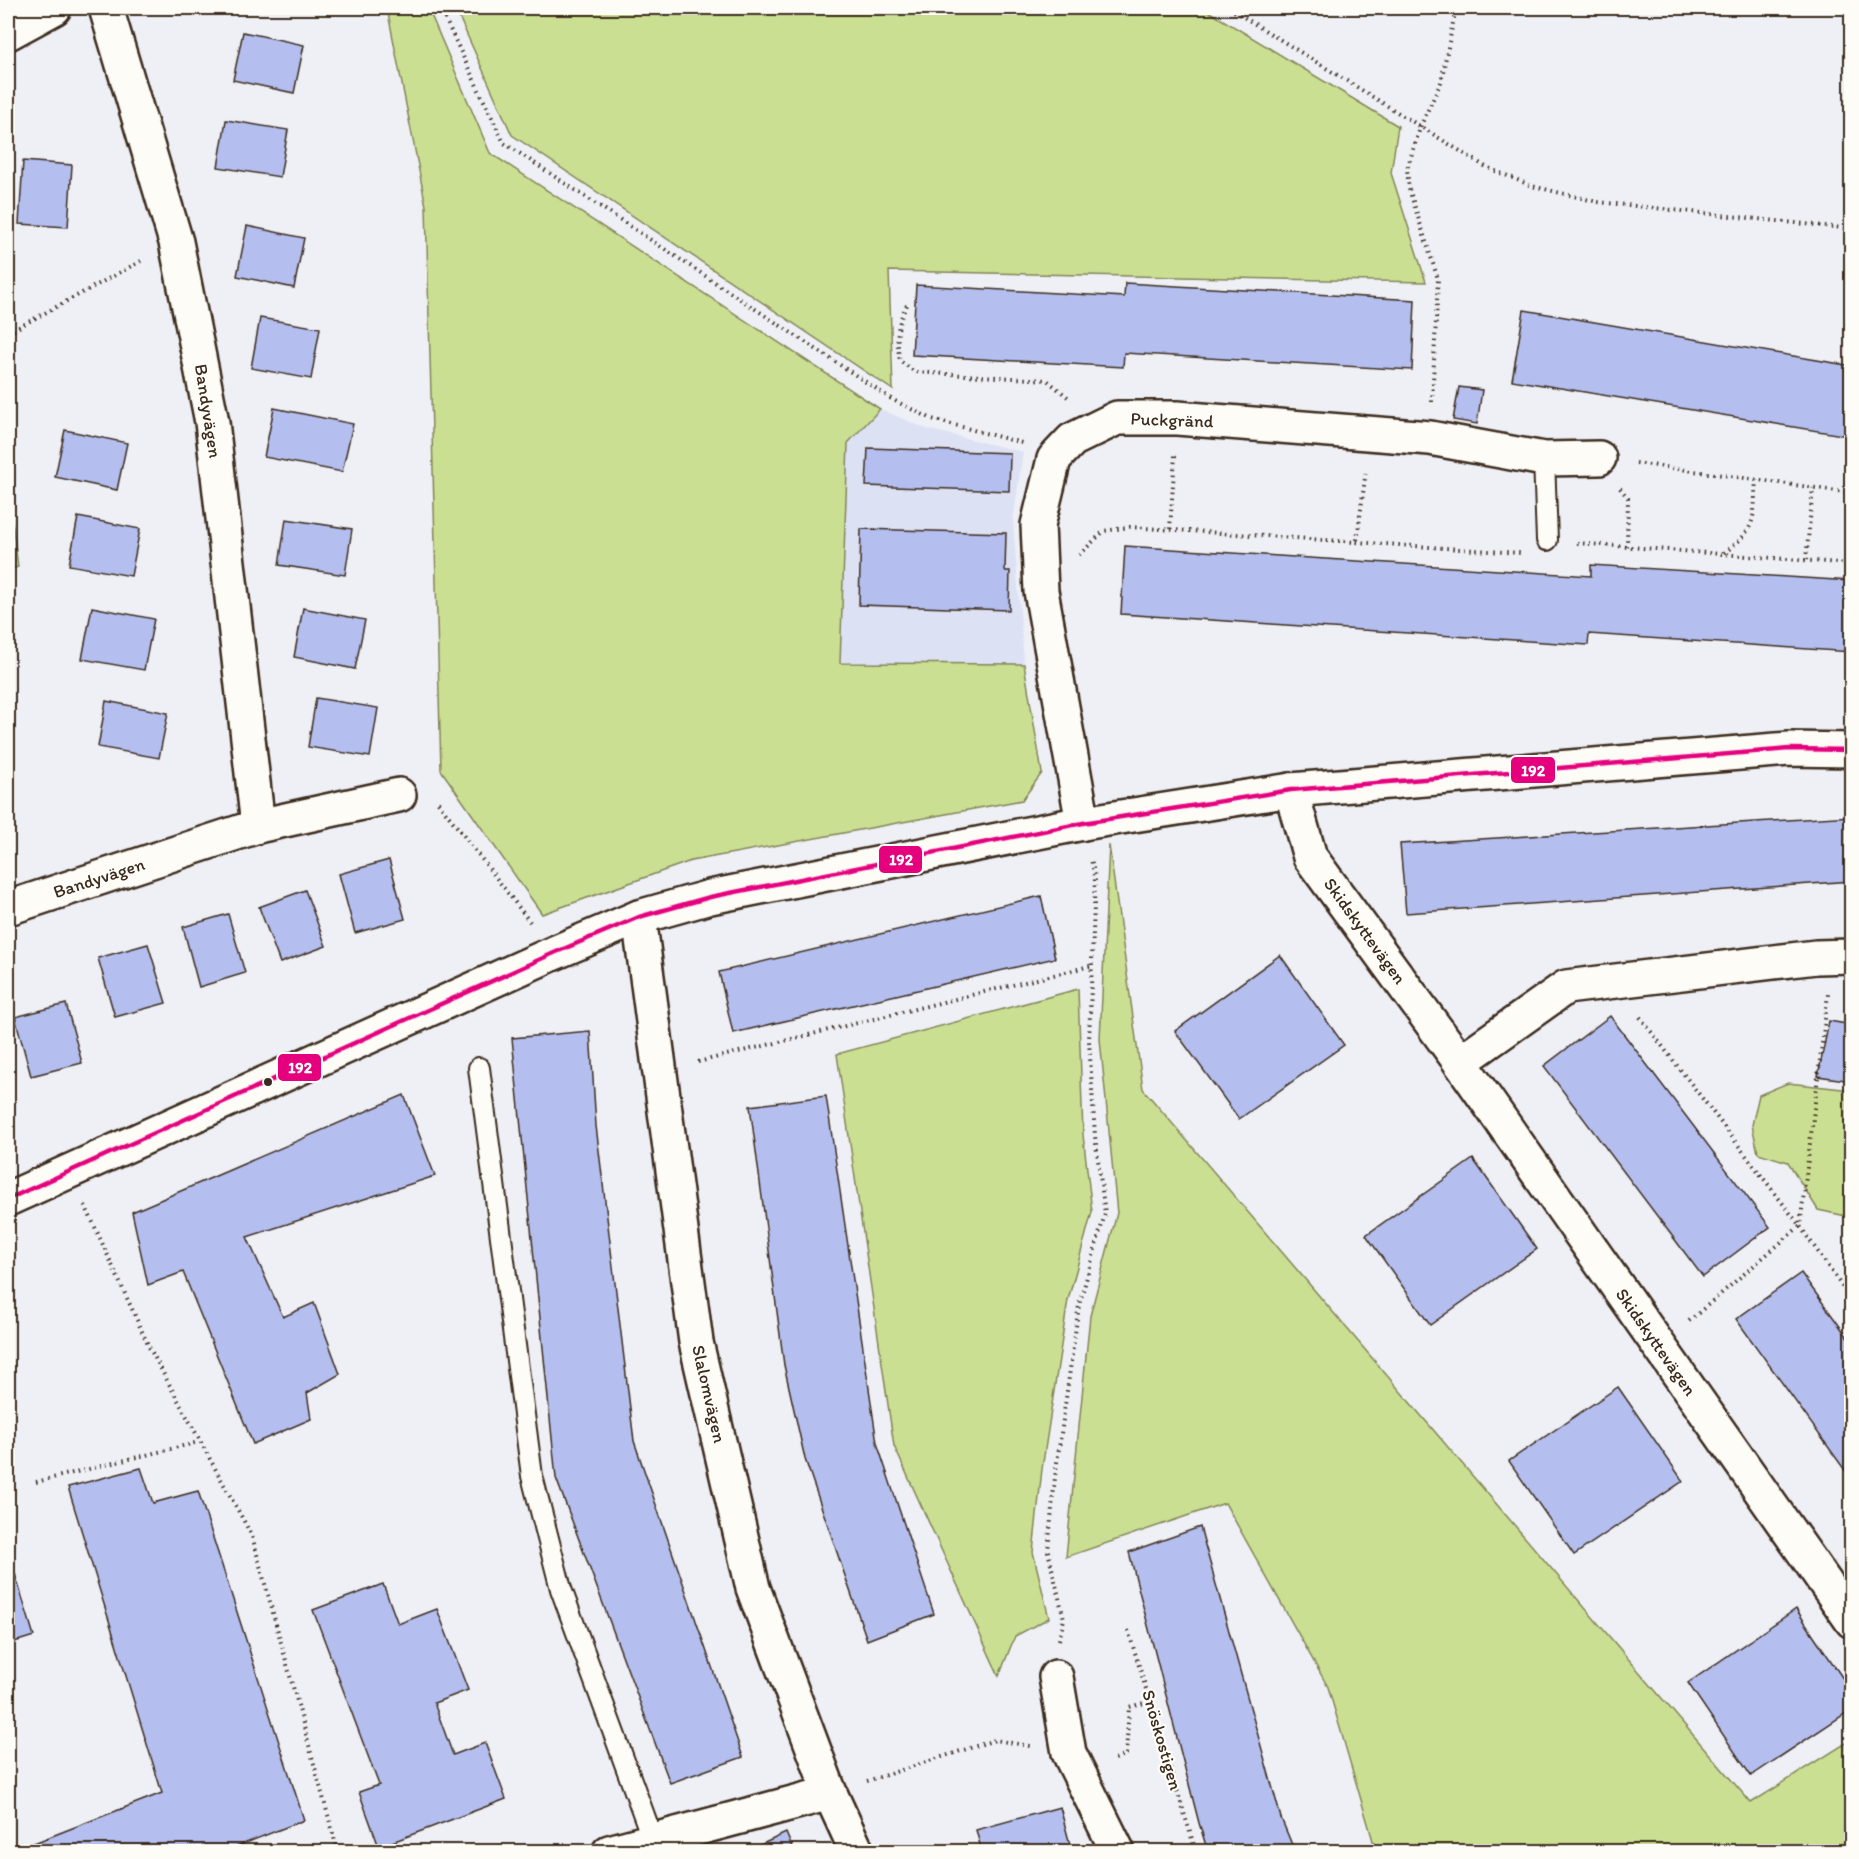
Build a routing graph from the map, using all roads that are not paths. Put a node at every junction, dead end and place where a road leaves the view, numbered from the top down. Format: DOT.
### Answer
graph roads {
  1 [pos="54,8"];
  2 [pos="106,8"];
  3 [pos="8,33"];
  4 [pos="1599,458"];
  5 [pos="1544,459"];
  6 [pos="1547,540"];
  7 [pos="1851,750"];
  8 [pos="1291,790"];
  9 [pos="399,795"];
  10 [pos="1083,823"];
  11 [pos="258,826"];
  12 [pos="8,908"];
  13 [pos="639,917"];
  14 [pos="1851,956"];
  15 [pos="1460,1062"];
  16 [pos="479,1068"];
  17 [pos="8,1199"];
  18 [pos="1851,1621"];
  19 [pos="1056,1677"];
  20 [pos="830,1793"];
  21 [pos="653,1840"];
  22 [pos="609,1851"];
  23 [pos="857,1851"];
  24 [pos="1118,1851"];
  1 -- 3 [label="street"];
  2 -- 11 [label="street, Bandyvägen"];
  4 -- 5 [label="street, Puckgränd"];
  5 -- 6 [label="lane"];
  5 -- 10 [label="street, Puckgränd"];
  7 -- 8 [label="street"];
  8 -- 10 [label="street"];
  8 -- 15 [label="street, Skidskyttevägen"];
  9 -- 11 [label="street, Bandyvägen"];
  10 -- 13 [label="street"];
  11 -- 12 [label="street, Bandyvägen"];
  13 -- 17 [label="street"];
  13 -- 20 [label="street, Slalomvägen"];
  14 -- 15 [label="street"];
  15 -- 18 [label="street, Skidskyttevägen"];
  16 -- 21 [label="lane"];
  19 -- 24 [label="street"];
  20 -- 21 [label="street"];
  20 -- 23 [label="street, Slalomvägen"];
  21 -- 22 [label="street"];
}
